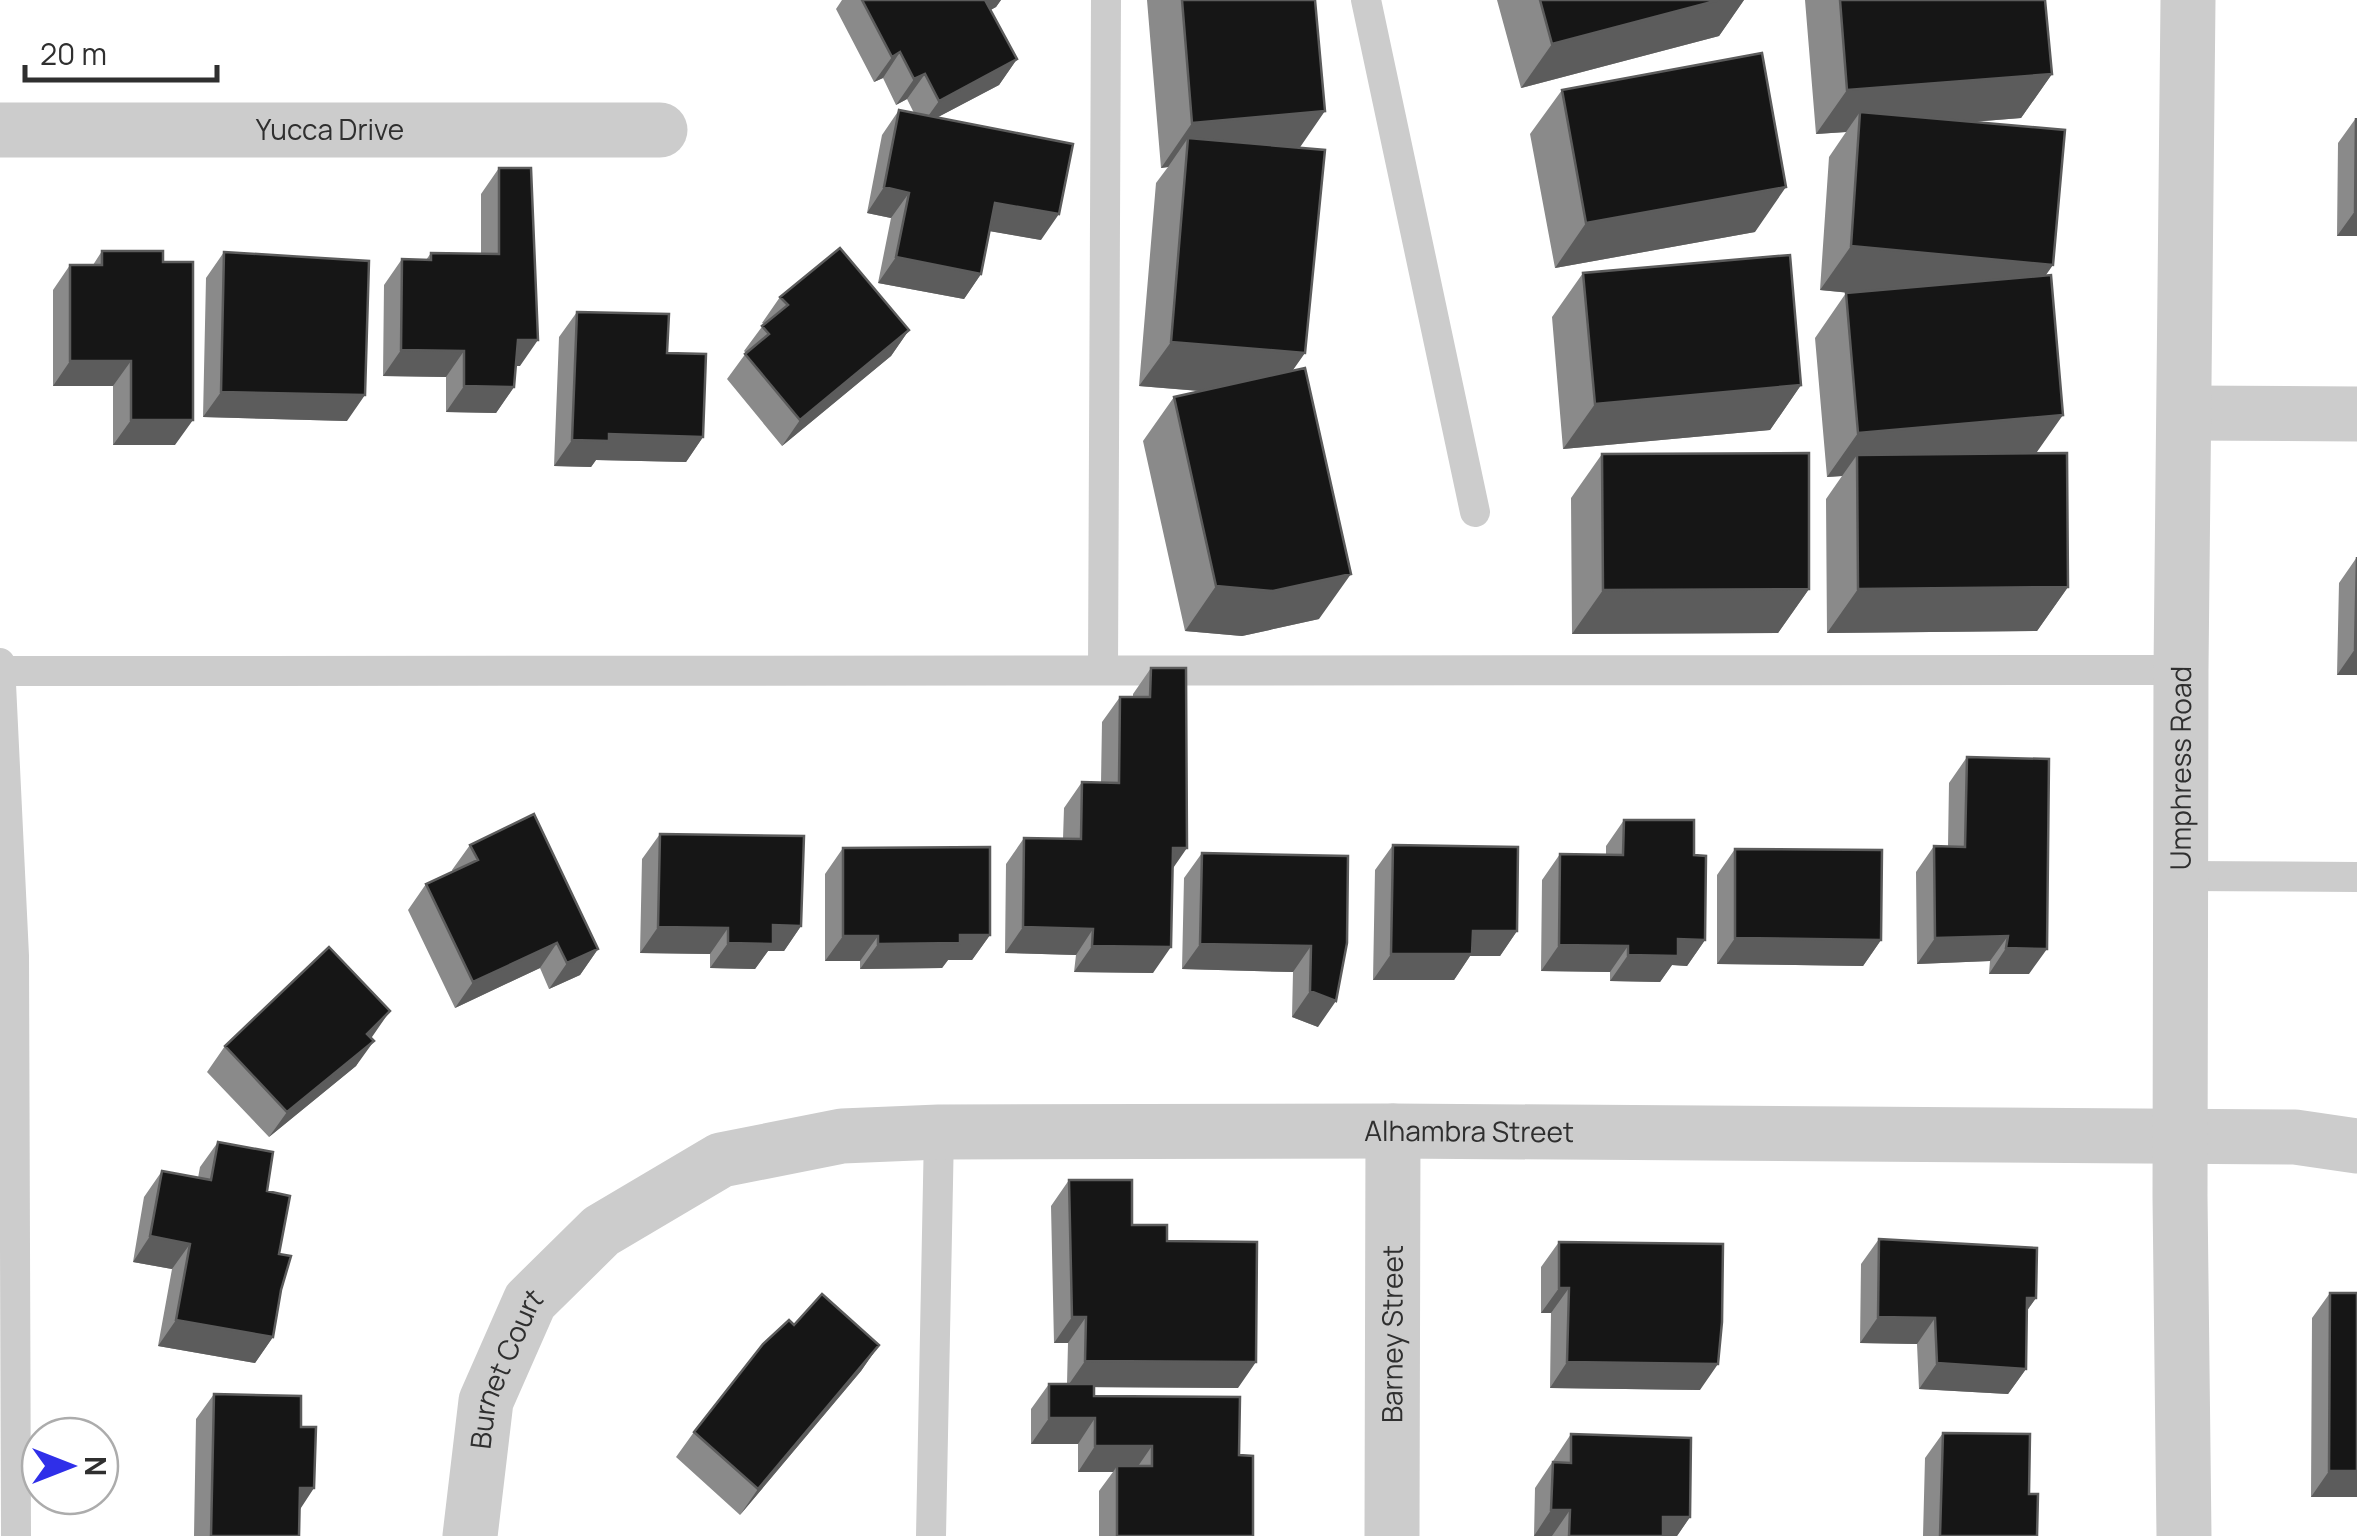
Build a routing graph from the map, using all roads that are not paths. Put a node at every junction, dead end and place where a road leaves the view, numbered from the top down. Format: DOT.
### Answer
graph roads {
  1 [pos="1106,0"];
  2 [pos="1366,0"];
  3 [pos="2188,0"];
  4 [pos="0,130"];
  5 [pos="660,130"];
  6 [pos="2185,412"];
  7 [pos="2357,414"];
  8 [pos="1475,512"];
  9 [pos="0,663"];
  10 [pos="1103,670"];
  11 [pos="2182,670"];
  12 [pos="0,671"];
  13 [pos="2182,876"];
  14 [pos="2357,876"];
  15 [pos="1393,1131"];
  16 [pos="939,1132"];
  17 [pos="2180,1138"];
  18 [pos="2357,1146"];
  19 [pos="601,1231"];
  20 [pos="16,1536"];
  21 [pos="470,1536"];
  22 [pos="931,1536"];
  23 [pos="1392,1536"];
  24 [pos="2184,1536"];
  1 -- 10 [label="lane"];
  2 -- 8 [label="lane"];
  3 -- 6 [label="street, Umphress Road"];
  4 -- 5 [label="street, Yucca Drive"];
  6 -- 7 [label="street"];
  6 -- 11 [label="street, Umphress Road"];
  9 -- 12 [label="lane"];
  10 -- 11 [label="lane"];
  10 -- 12 [label="lane"];
  11 -- 13 [label="street, Umphress Road"];
  12 -- 20 [label="lane"];
  13 -- 14 [label="lane"];
  13 -- 17 [label="street, Umphress Road"];
  15 -- 16 [label="street, Alhambra Street"];
  15 -- 17 [label="street, Alhambra Street"];
  15 -- 23 [label="street, Barney Street"];
  16 -- 19 [label="street, Alhambra Street"];
  16 -- 22 [label="lane"];
  17 -- 18 [label="street, Alhambra Street"];
  17 -- 24 [label="street, Umphress Road"];
  19 -- 21 [label="street, Burnet Court"];
}
